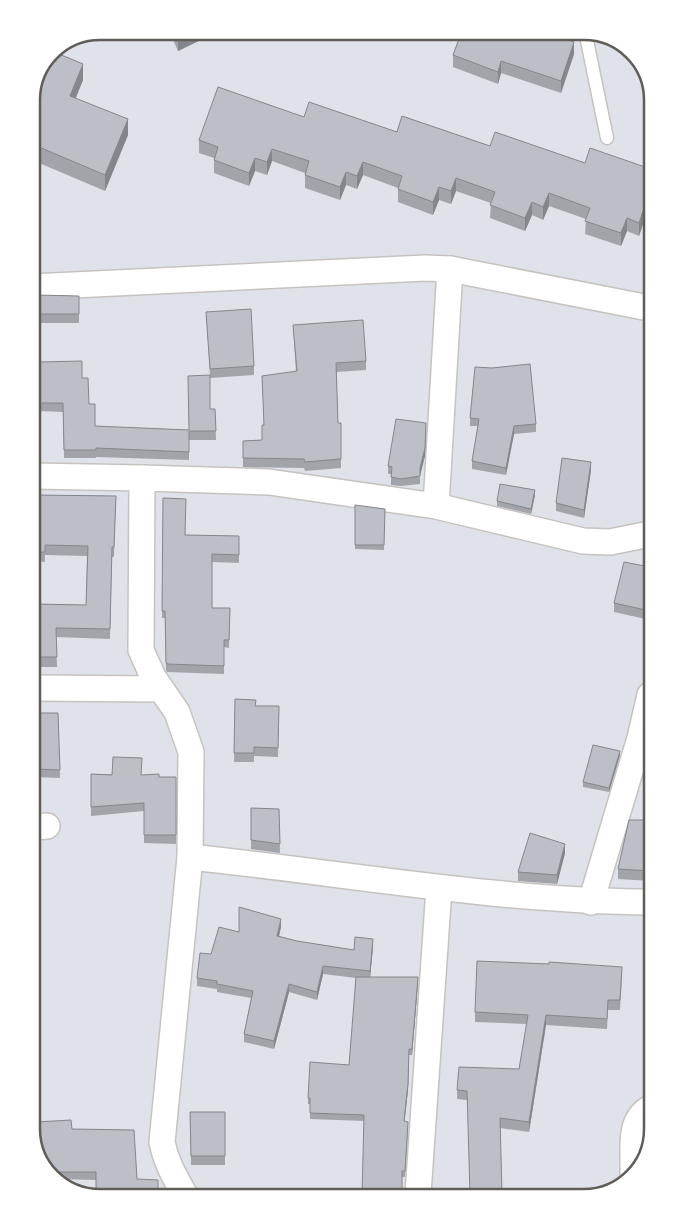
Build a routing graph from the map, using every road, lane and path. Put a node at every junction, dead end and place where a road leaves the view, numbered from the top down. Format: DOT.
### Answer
graph roads {
  1 [pos="587,40"];
  2 [pos="607,138"];
  3 [pos="450,269"];
  4 [pos="40,288"];
  5 [pos="644,307"];
  6 [pos="40,476"];
  7 [pos="142,478"];
  8 [pos="436,506"];
  9 [pos="644,535"];
  10 [pos="40,688"];
  11 [pos="161,689"];
  12 [pos="644,719"];
  13 [pos="190,858"];
  14 [pos="439,888"];
  15 [pos="591,902"];
  16 [pos="644,902"];
  17 [pos="644,1112"];
  18 [pos="633,1163"];
  19 [pos="182,1189"];
  20 [pos="418,1189"];
  1 -- 2 [label="lane"];
  3 -- 4 [label="street"];
  3 -- 5 [label="street"];
  3 -- 8 [label="street"];
  6 -- 7 [label="street"];
  7 -- 8 [label="street"];
  7 -- 11 [label="street"];
  8 -- 9 [label="street"];
  10 -- 11 [label="street"];
  11 -- 13 [label="street"];
  12 -- 15 [label="street"];
  13 -- 14 [label="street"];
  13 -- 19 [label="street"];
  14 -- 15 [label="street"];
  14 -- 20 [label="street"];
  15 -- 16 [label="street"];
  17 -- 18 [label="street"];
}
